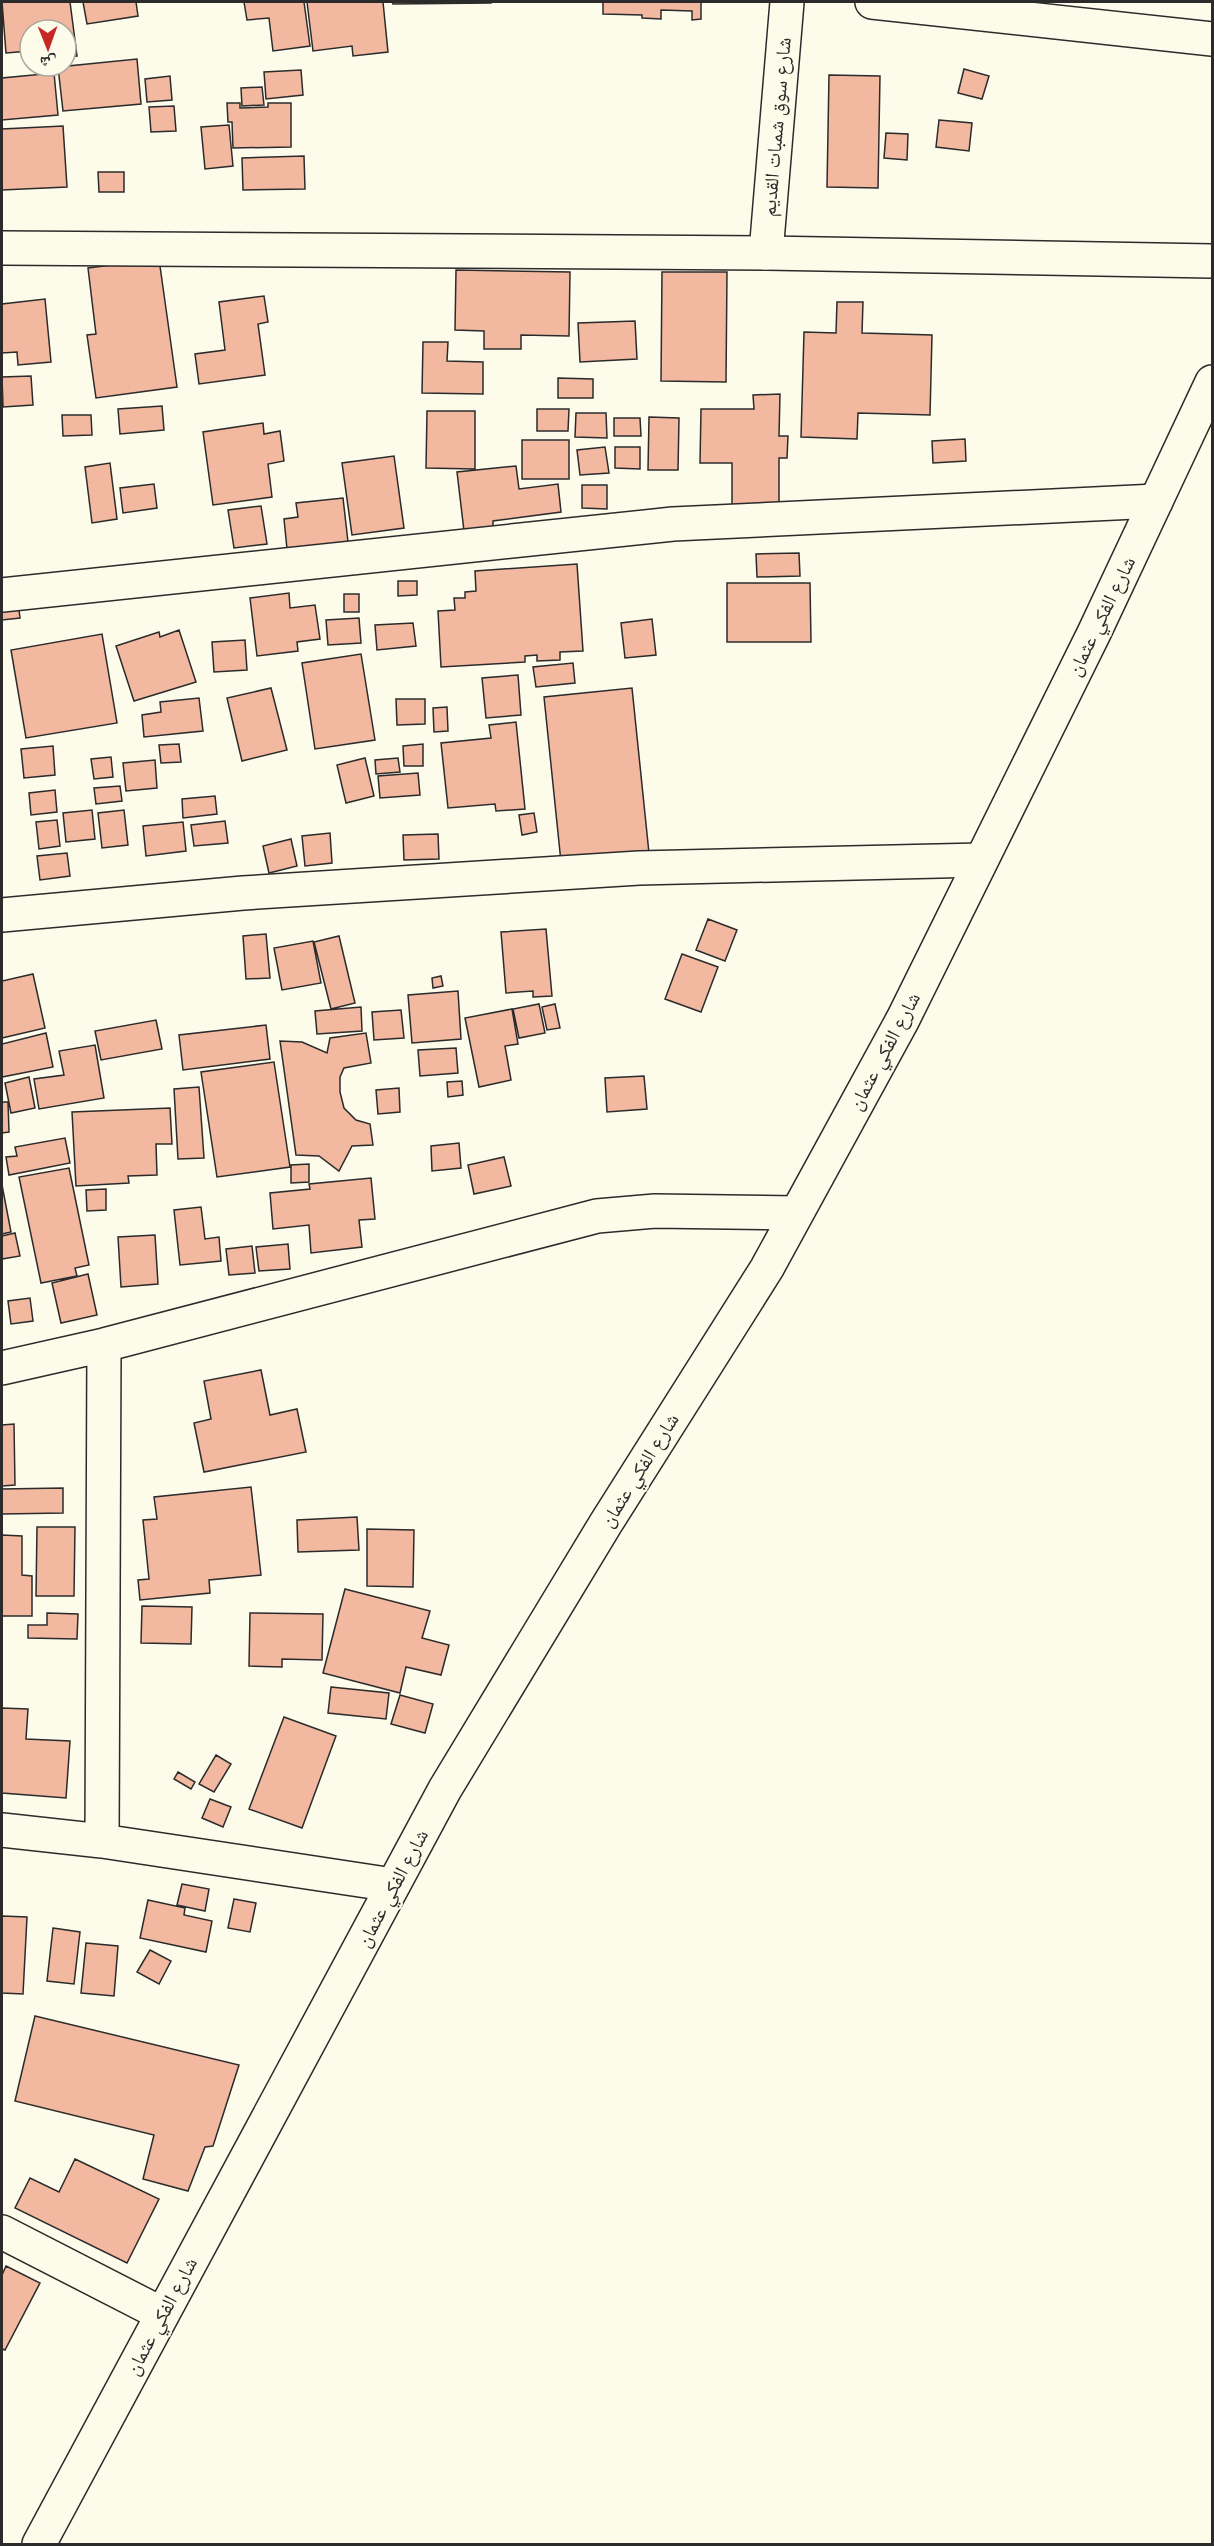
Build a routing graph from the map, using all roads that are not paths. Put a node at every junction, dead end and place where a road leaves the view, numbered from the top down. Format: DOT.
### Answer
graph roads {
  1 [pos="787,2"];
  2 [pos="872,2"];
  3 [pos="1212,39"];
  4 [pos="2,248"];
  5 [pos="766,253"];
  6 [pos="1212,261"];
  7 [pos="1212,382"];
  8 [pos="1156,501"];
  9 [pos="2,595"];
  10 [pos="981,860"];
  11 [pos="2,915"];
  12 [pos="796,1213"];
  13 [pos="104,1345"];
  14 [pos="2,1368"];
  15 [pos="2,1830"];
  16 [pos="102,1841"];
  17 [pos="393,1885"];
  18 [pos="2,2232"];
  19 [pos="162,2314"];
  20 [pos="39,2544"];
  1 -- 5 [label="street, شارع سوق شمبات القديم"];
  2 -- 3 [label="street"];
  4 -- 5 [label="street"];
  5 -- 6 [label="street"];
  7 -- 8 [label="street, شارع الفكي عثمان"];
  8 -- 9 [label="street"];
  8 -- 10 [label="street, شارع الفكي عثمان"];
  10 -- 11 [label="street"];
  10 -- 12 [label="street, شارع الفكي عثمان"];
  12 -- 13 [label="street"];
  12 -- 17 [label="street, شارع الفكي عثمان"];
  13 -- 14 [label="street"];
  13 -- 16 [label="street"];
  15 -- 16 [label="street"];
  16 -- 17 [label="street"];
  17 -- 19 [label="street, شارع الفكي عثمان"];
  18 -- 19 [label="street"];
  19 -- 20 [label="street, شارع الفكي عثمان"];
}
